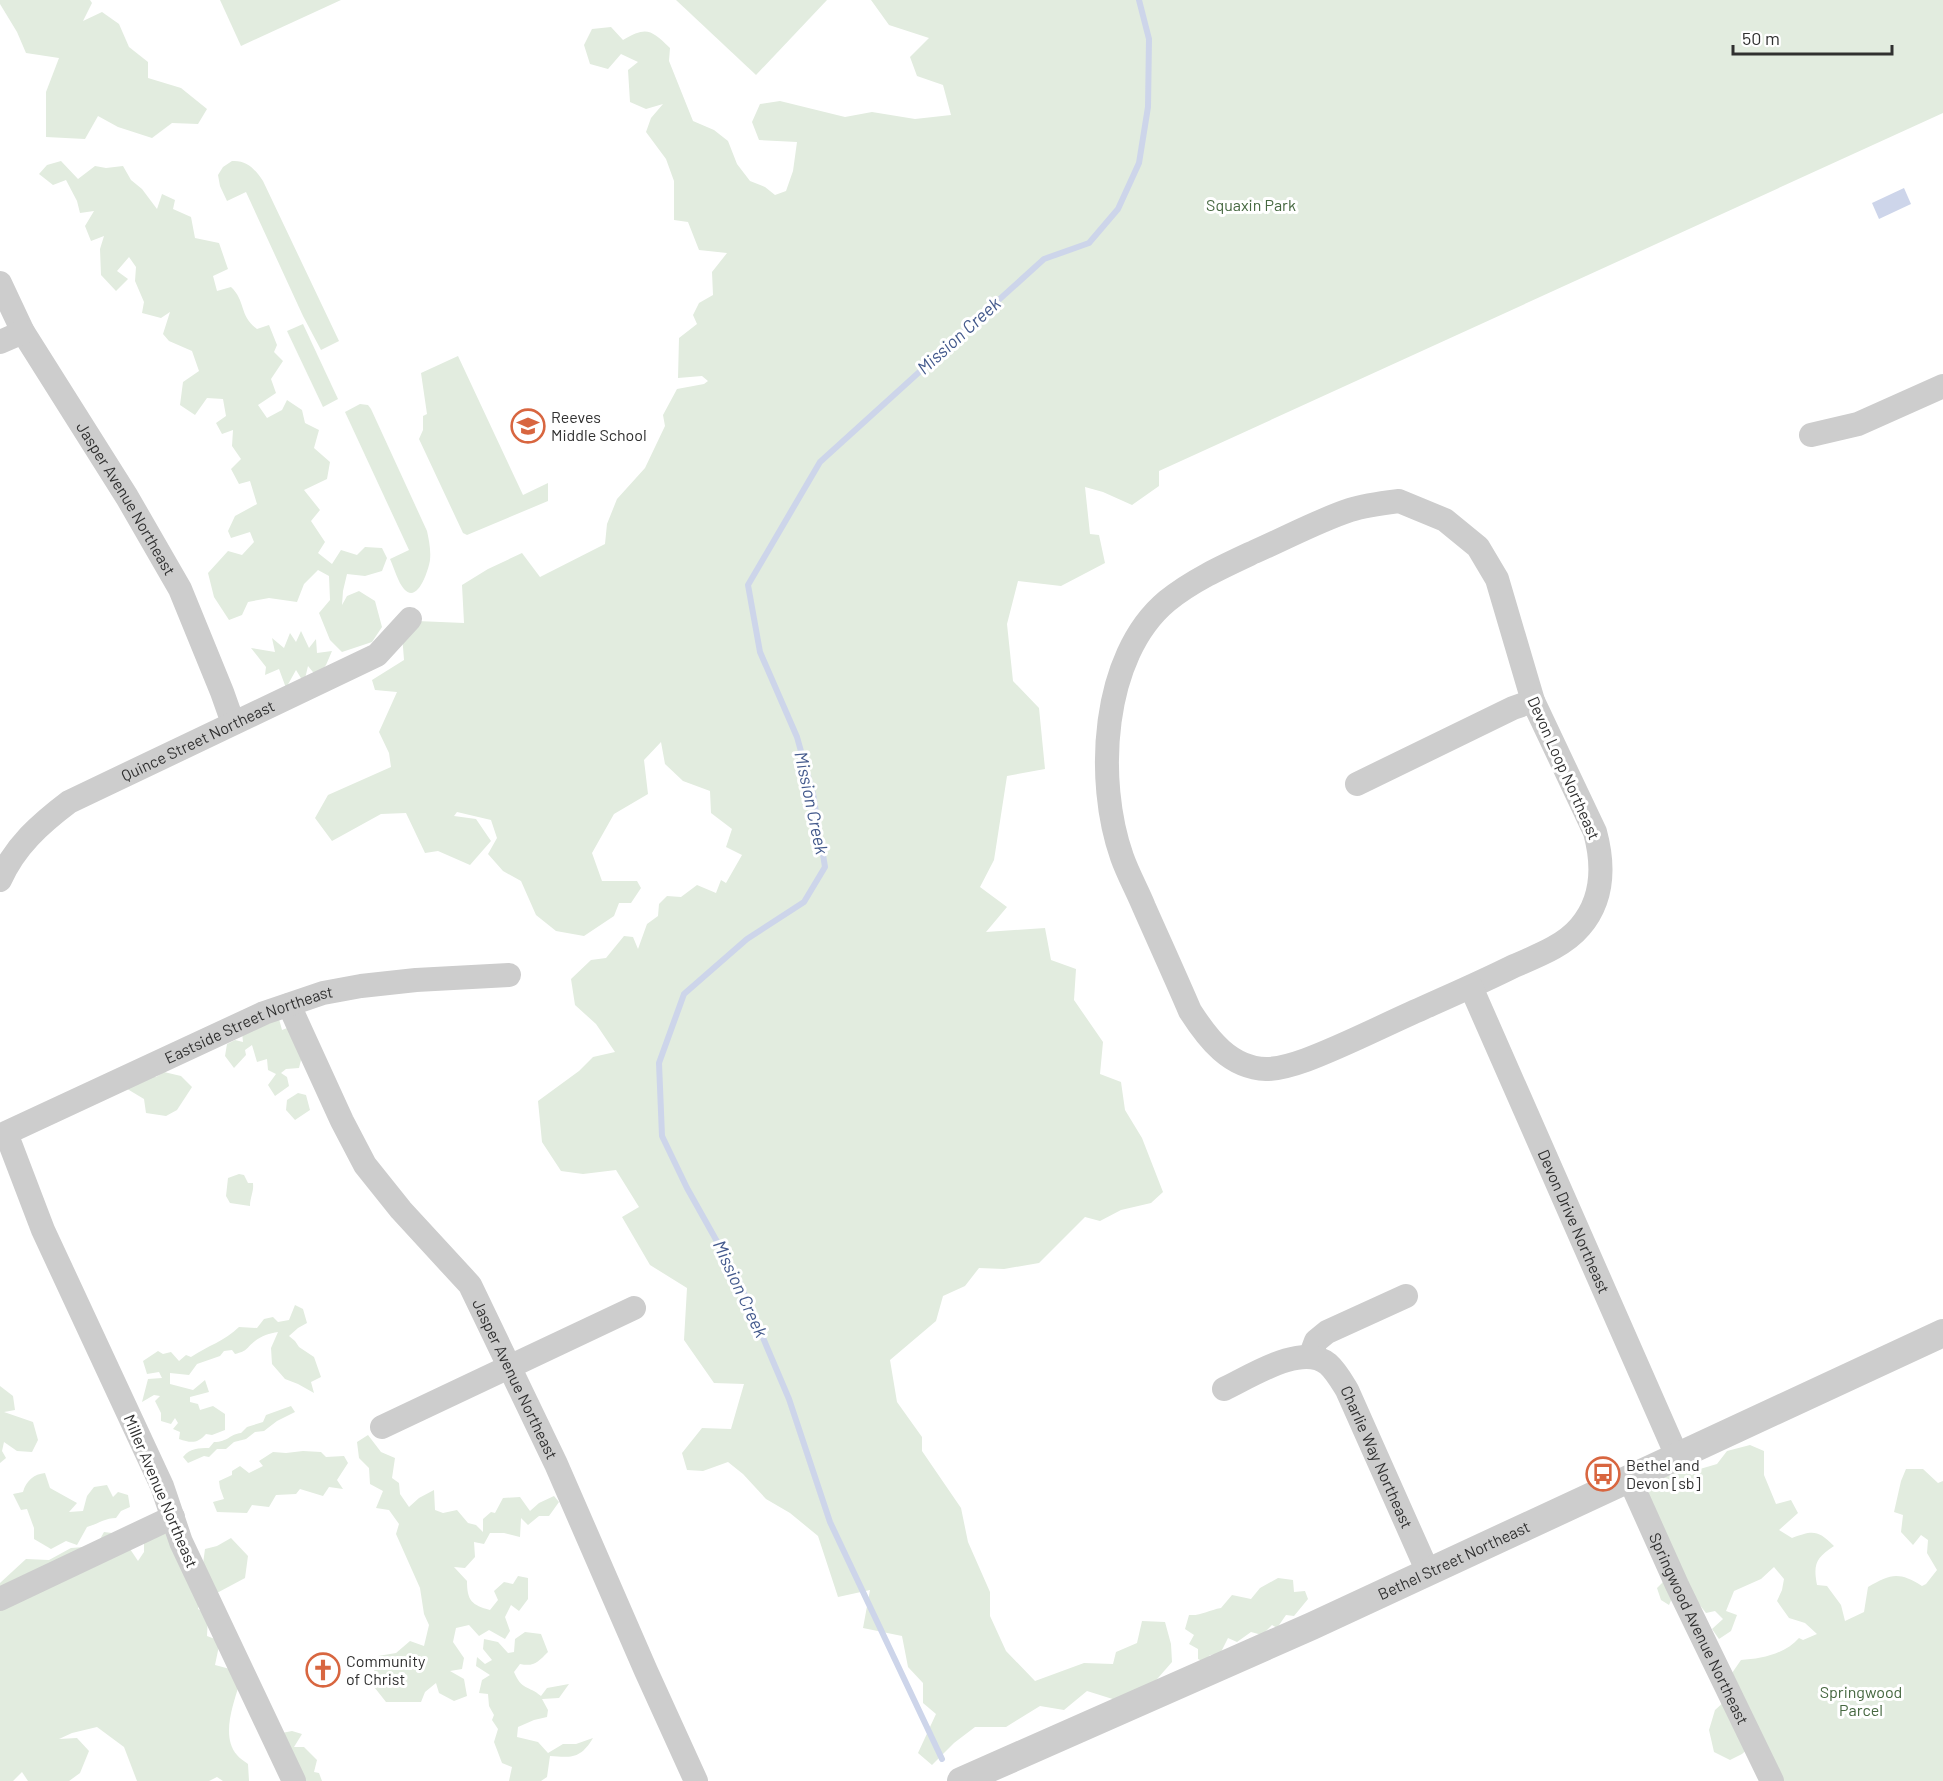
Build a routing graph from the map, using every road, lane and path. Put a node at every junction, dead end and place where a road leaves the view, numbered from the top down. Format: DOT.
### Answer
graph roads {
  1 [pos="0,283"];
  2 [pos="23,332"];
  3 [pos="0,342"];
  4 [pos="1943,386"];
  5 [pos="1811,435"];
  6 [pos="410,619"];
  7 [pos="1533,701"];
  8 [pos="233,723"];
  9 [pos="1357,784"];
  10 [pos="2,864"];
  11 [pos="509,975"];
  12 [pos="1470,987"];
  13 [pos="289,1005"];
  14 [pos="6,1133"];
  15 [pos="1406,1296"];
  16 [pos="634,1308"];
  17 [pos="1943,1333"];
  18 [pos="1310,1357"];
  19 [pos="510,1366"];
  20 [pos="1224,1389"];
  21 [pos="382,1427"];
  22 [pos="1677,1456"];
  23 [pos="1629,1478"];
  24 [pos="173,1517"];
  25 [pos="1428,1572"];
  26 [pos="0,1599"];
  27 [pos="294,1781"];
  28 [pos="696,1781"];
  29 [pos="961,1781"];
  30 [pos="1772,1781"];
  1 -- 2 [label="street, Jasper Avenue Northeast"];
  2 -- 3 [label="street"];
  2 -- 8 [label="street, Jasper Avenue Northeast"];
  4 -- 5 [label="street"];
  6 -- 8 [label="street, Quince Street Northeast"];
  7 -- 9 [label="street"];
  7 -- 12 [label="street, Devon Loop Northeast"];
  7 -- 12 [label="street, Devon Loop Northeast"];
  8 -- 10 [label="street, Quince Street Northeast"];
  11 -- 13 [label="street, Eastside Street Northeast"];
  12 -- 22 [label="street, Devon Drive Northeast"];
  13 -- 14 [label="street, Eastside Street Northeast"];
  13 -- 19 [label="street, Jasper Avenue Northeast"];
  14 -- 24 [label="street, Miller Avenue Northeast"];
  15 -- 18 [label="street"];
  16 -- 19 [label="street"];
  17 -- 22 [label="street, Bethel Street Northeast"];
  18 -- 20 [label="street"];
  18 -- 25 [label="street, Charlie Way Northeast"];
  19 -- 21 [label="street"];
  19 -- 28 [label="street, Jasper Avenue Northeast"];
  22 -- 23 [label="street, Bethel Street Northeast"];
  23 -- 25 [label="street, Bethel Street Northeast"];
  23 -- 30 [label="street, Springwood Avenue Northeast"];
  24 -- 26 [label="street"];
  24 -- 27 [label="street, Miller Avenue Northeast"];
  25 -- 29 [label="street, Bethel Street Northeast"];
}
